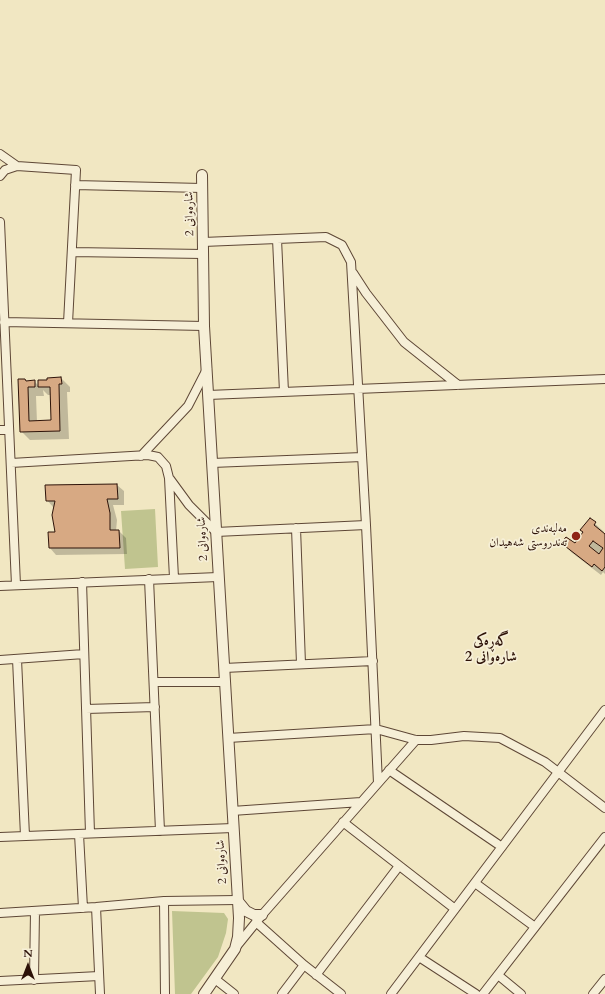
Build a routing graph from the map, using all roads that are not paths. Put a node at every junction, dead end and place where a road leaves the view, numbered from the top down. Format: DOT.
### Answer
graph roads {
  1 [pos="0,154"];
  2 [pos="18,166"];
  3 [pos="202,175"];
  4 [pos="0,176"];
  5 [pos="75,185"];
  6 [pos="202,188"];
  7 [pos="0,222"];
  8 [pos="277,239"];
  9 [pos="203,242"];
  10 [pos="72,252"];
  11 [pos="203,254"];
  12 [pos="352,272"];
  13 [pos="2,296"];
  14 [pos="4,322"];
  15 [pos="68,323"];
  16 [pos="204,326"];
  17 [pos="3,361"];
  18 [pos="207,369"];
  19 [pos="605,379"];
  20 [pos="458,385"];
  21 [pos="359,389"];
  22 [pos="284,392"];
  23 [pos="208,395"];
  24 [pos="0,430"];
  25 [pos="9,430"];
  26 [pos="142,456"];
  27 [pos="362,457"];
  28 [pos="11,463"];
  29 [pos="212,463"];
  30 [pos="169,478"];
  31 [pos="366,525"];
  32 [pos="296,528"];
  33 [pos="216,532"];
  34 [pos="218,577"];
  35 [pos="174,578"];
  36 [pos="149,579"];
  37 [pos="82,582"];
  38 [pos="16,585"];
  39 [pos="0,586"];
  40 [pos="84,654"];
  41 [pos="17,659"];
  42 [pos="0,660"];
  43 [pos="373,661"];
  44 [pos="301,664"];
  45 [pos="224,668"];
  46 [pos="154,682"];
  47 [pos="224,682"];
  48 [pos="155,707"];
  49 [pos="86,708"];
  50 [pos="603,716"];
  51 [pos="376,729"];
  52 [pos="228,738"];
  53 [pos="416,740"];
  54 [pos="390,770"];
  55 [pos="559,772"];
  56 [pos="378,783"];
  57 [pos="361,802"];
  58 [pos="605,808"];
  59 [pos="232,811"];
  60 [pos="344,822"];
  61 [pos="233,828"];
  62 [pos="160,831"];
  63 [pos="79,834"];
  64 [pos="90,834"];
  65 [pos="24,836"];
  66 [pos="0,837"];
  67 [pos="605,837"];
  68 [pos="502,847"];
  69 [pos="399,866"];
  70 [pos="475,883"];
  71 [pos="237,900"];
  72 [pos="164,901"];
  73 [pos="96,907"];
  74 [pos="83,908"];
  75 [pos="455,909"];
  76 [pos="35,911"];
  77 [pos="0,913"];
  78 [pos="259,918"];
  79 [pos="535,927"];
  80 [pos="235,949"];
  81 [pos="419,957"];
  82 [pos="304,965"];
  83 [pos="316,975"];
  84 [pos="498,975"];
  85 [pos="99,976"];
  86 [pos="215,979"];
  87 [pos="605,979"];
  88 [pos="34,980"];
  89 [pos="0,981"];
  90 [pos="100,994"];
  91 [pos="165,994"];
  92 [pos="204,994"];
  93 [pos="234,994"];
  94 [pos="282,994"];
  95 [pos="341,994"];
  96 [pos="392,994"];
  97 [pos="476,994"];
  98 [pos="483,994"];
  99 [pos="521,994"];
  100 [pos="593,994"];
  1 -- 2 [label="street"];
  2 -- 4 [label="street"];
  2 -- 5 [label="street"];
  3 -- 6 [label="street, شارەوانی 2"];
  5 -- 6 [label="street"];
  5 -- 10 [label="street"];
  6 -- 9 [label="street, شارەوانی 2"];
  7 -- 13 [label="street"];
  8 -- 9 [label="street"];
  8 -- 12 [label="street"];
  8 -- 22 [label="street"];
  9 -- 11 [label="street, شارەوانی 2"];
  10 -- 11 [label="street"];
  10 -- 15 [label="street"];
  11 -- 16 [label="street, شارەوانی 2"];
  12 -- 20 [label="street"];
  12 -- 21 [label="street"];
  13 -- 14 [label="street"];
  14 -- 15 [label="street"];
  14 -- 17 [label="street"];
  15 -- 16 [label="street"];
  16 -- 18 [label="street, شارەوانی 2"];
  17 -- 25 [label="street"];
  18 -- 23 [label="street, شارەوانی 2"];
  18 -- 26 [label="street"];
  19 -- 20 [label="street"];
  20 -- 21 [label="street"];
  21 -- 22 [label="street"];
  21 -- 27 [label="street"];
  22 -- 23 [label="street"];
  23 -- 29 [label="street, شارەوانی 2"];
  24 -- 25 [label="street"];
  25 -- 28 [label="street"];
  26 -- 28 [label="street"];
  26 -- 30 [label="street"];
  27 -- 29 [label="street"];
  27 -- 31 [label="street"];
  28 -- 38 [label="street"];
  29 -- 33 [label="street, شارەوانی 2"];
  30 -- 33 [label="street"];
  30 -- 35 [label="street"];
  31 -- 32 [label="street"];
  31 -- 43 [label="street"];
  32 -- 33 [label="street"];
  32 -- 44 [label="street"];
  33 -- 34 [label="street, شارەوانی 2"];
  34 -- 35 [label="street"];
  34 -- 45 [label="street, شارەوانی 2"];
  35 -- 36 [label="street"];
  36 -- 37 [label="street"];
  36 -- 46 [label="street"];
  37 -- 38 [label="street"];
  37 -- 40 [label="street"];
  38 -- 39 [label="street"];
  40 -- 41 [label="street"];
  40 -- 49 [label="street"];
  41 -- 42 [label="street"];
  41 -- 65 [label="street"];
  43 -- 44 [label="street"];
  43 -- 51 [label="street"];
  44 -- 45 [label="street"];
  45 -- 47 [label="street, شارەوانی 2"];
  46 -- 47 [label="street"];
  46 -- 48 [label="street"];
  47 -- 52 [label="street, شارەوانی 2"];
  48 -- 49 [label="street"];
  48 -- 62 [label="street"];
  49 -- 64 [label="street"];
  50 -- 55 [label="street"];
  51 -- 52 [label="street"];
  51 -- 53 [label="street"];
  51 -- 56 [label="street"];
  52 -- 59 [label="street, شارەوانی 2"];
  53 -- 54 [label="street"];
  53 -- 55 [label="street"];
  54 -- 56 [label="street"];
  54 -- 68 [label="street"];
  55 -- 58 [label="street"];
  55 -- 68 [label="street"];
  56 -- 57 [label="street"];
  57 -- 59 [label="street"];
  57 -- 60 [label="street"];
  59 -- 61 [label="street, شارەوانی 2"];
  60 -- 69 [label="street"];
  60 -- 78 [label="street"];
  61 -- 62 [label="street"];
  61 -- 71 [label="street, شارەوانی 2"];
  62 -- 64 [label="street"];
  63 -- 64 [label="street"];
  63 -- 65 [label="street"];
  63 -- 74 [label="street"];
  65 -- 66 [label="street"];
  67 -- 79 [label="street"];
  68 -- 70 [label="street"];
  69 -- 75 [label="street"];
  69 -- 83 [label="street"];
  70 -- 75 [label="street"];
  70 -- 79 [label="street"];
  71 -- 72 [label="street"];
  71 -- 78 [label="street"];
  71 -- 80 [label="street, شارەوانی 2"];
  72 -- 73 [label="street"];
  72 -- 91 [label="street"];
  73 -- 74 [label="street"];
  73 -- 85 [label="street"];
  74 -- 76 [label="street"];
  75 -- 81 [label="street"];
  76 -- 77 [label="street"];
  76 -- 88 [label="street"];
  78 -- 80 [label="street"];
  78 -- 82 [label="street"];
  79 -- 84 [label="street"];
  80 -- 86 [label="street"];
  81 -- 96 [label="street"];
  81 -- 97 [label="street"];
  82 -- 83 [label="street"];
  82 -- 94 [label="street"];
  83 -- 95 [label="street"];
  84 -- 98 [label="street"];
  84 -- 99 [label="street"];
  85 -- 88 [label="street"];
  85 -- 90 [label="street"];
  86 -- 92 [label="street"];
  86 -- 93 [label="street"];
  87 -- 100 [label="street"];
  88 -- 89 [label="street"];
}
